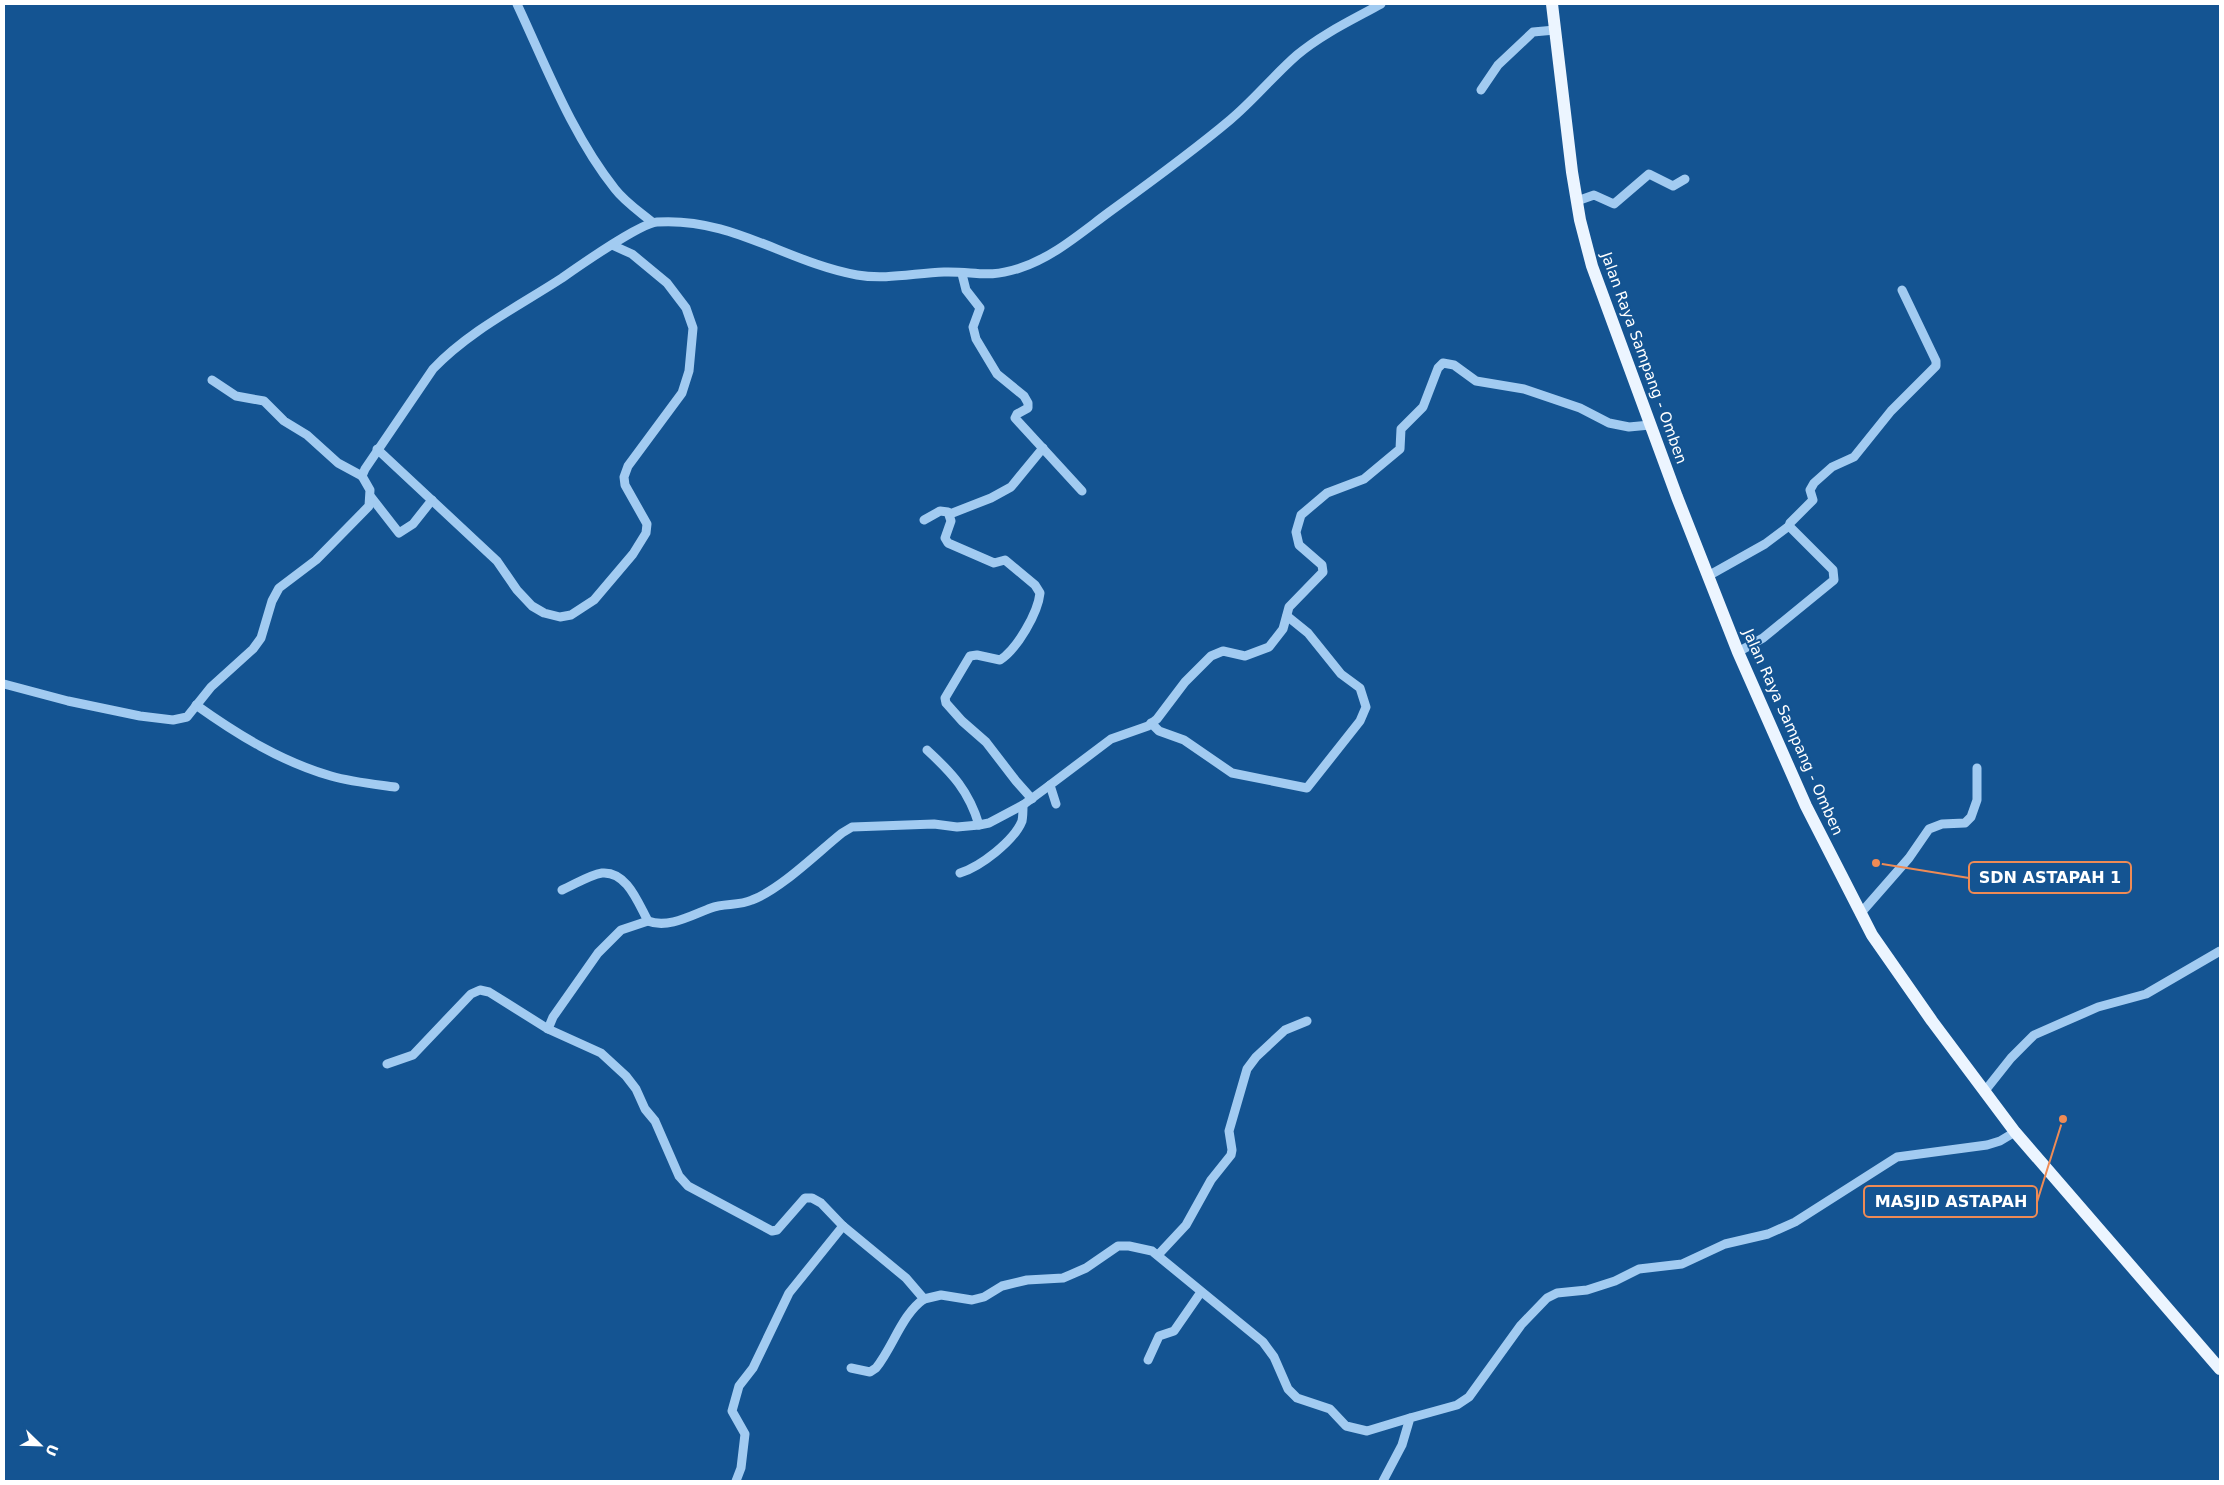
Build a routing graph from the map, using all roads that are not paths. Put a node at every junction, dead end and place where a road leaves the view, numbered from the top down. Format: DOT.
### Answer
graph roads {
  1 [pos="517,4"];
  2 [pos="1381,4"];
  3 [pos="1552,4"];
  4 [pos="1555,30"];
  5 [pos="1481,90"];
  6 [pos="1685,179"];
  7 [pos="1577,201"];
  8 [pos="652,222"];
  9 [pos="612,245"];
  10 [pos="962,274"];
  11 [pos="1902,290"];
  12 [pos="212,380"];
  13 [pos="1650,425"];
  14 [pos="1043,448"];
  15 [pos="377,449"];
  16 [pos="362,476"];
  17 [pos="1082,491"];
  18 [pos="371,497"];
  19 [pos="432,500"];
  20 [pos="950,514"];
  21 [pos="924,520"];
  22 [pos="1789,526"];
  23 [pos="1708,576"];
  24 [pos="1286,616"];
  25 [pos="1738,652"];
  26 [pos="4,684"];
  27 [pos="196,705"];
  28 [pos="1152,723"];
  29 [pos="927,750"];
  30 [pos="1977,768"];
  31 [pos="1050,785"];
  32 [pos="395,787"];
  33 [pos="1032,798"];
  34 [pos="1056,804"];
  35 [pos="1023,805"];
  36 [pos="979,825"];
  37 [pos="960,873"];
  38 [pos="562,890"];
  39 [pos="1860,914"];
  40 [pos="648,921"];
  41 [pos="2220,951"];
  42 [pos="1308,1021"];
  43 [pos="548,1029"];
  44 [pos="387,1064"];
  45 [pos="1984,1092"];
  46 [pos="2015,1132"];
  47 [pos="843,1226"];
  48 [pos="1158,1255"];
  49 [pos="1201,1292"];
  50 [pos="924,1299"];
  51 [pos="1148,1360"];
  52 [pos="851,1368"];
  53 [pos="2220,1369"];
  54 [pos="1410,1418"];
  55 [pos="736,1481"];
  56 [pos="1383,1481"];
  1 -- 8 [label="street"];
  2 -- 10 [label="street"];
  3 -- 4 [label="main road, Jalan Raya Sampang - Omben"];
  4 -- 5 [label="street"];
  4 -- 7 [label="main road, Jalan Raya Sampang - Omben"];
  6 -- 7 [label="street"];
  7 -- 13 [label="main road, Jalan Raya Sampang - Omben"];
  8 -- 9 [label="street"];
  8 -- 10 [label="street"];
  9 -- 15 [label="street"];
  9 -- 19 [label="street"];
  10 -- 14 [label="street"];
  11 -- 22 [label="street"];
  12 -- 16 [label="street"];
  13 -- 23 [label="main road, Jalan Raya Sampang - Omben"];
  13 -- 24 [label="street"];
  14 -- 17 [label="street"];
  14 -- 20 [label="street"];
  15 -- 16 [label="street"];
  15 -- 19 [label="street"];
  16 -- 18 [label="street"];
  18 -- 19 [label="street"];
  18 -- 27 [label="street"];
  20 -- 21 [label="street"];
  20 -- 33 [label="street"];
  22 -- 23 [label="street"];
  22 -- 25 [label="street"];
  23 -- 25 [label="main road, Jalan Raya Sampang - Omben"];
  24 -- 28 [label="street"];
  24 -- 28 [label="street"];
  25 -- 39 [label="main road, Jalan Raya Sampang - Omben"];
  26 -- 27 [label="street"];
  27 -- 32 [label="street"];
  28 -- 31 [label="street"];
  29 -- 36 [label="street"];
  30 -- 39 [label="street"];
  31 -- 33 [label="street"];
  31 -- 34 [label="street"];
  33 -- 35 [label="street"];
  35 -- 36 [label="street"];
  35 -- 37 [label="street"];
  36 -- 40 [label="street"];
  38 -- 40 [label="street"];
  39 -- 45 [label="main road, Jalan Raya Sampang - Omben"];
  40 -- 43 [label="street"];
  41 -- 45 [label="street"];
  42 -- 48 [label="street"];
  43 -- 44 [label="street"];
  43 -- 47 [label="street"];
  45 -- 46 [label="main road, Jalan Raya Sampang - Omben"];
  46 -- 53 [label="main road, Jalan Raya Sampang - Omben"];
  46 -- 54 [label="street"];
  47 -- 50 [label="street"];
  47 -- 55 [label="street"];
  48 -- 49 [label="street"];
  48 -- 50 [label="street"];
  49 -- 51 [label="street"];
  49 -- 54 [label="street"];
  50 -- 52 [label="street"];
  54 -- 56 [label="street"];
}
